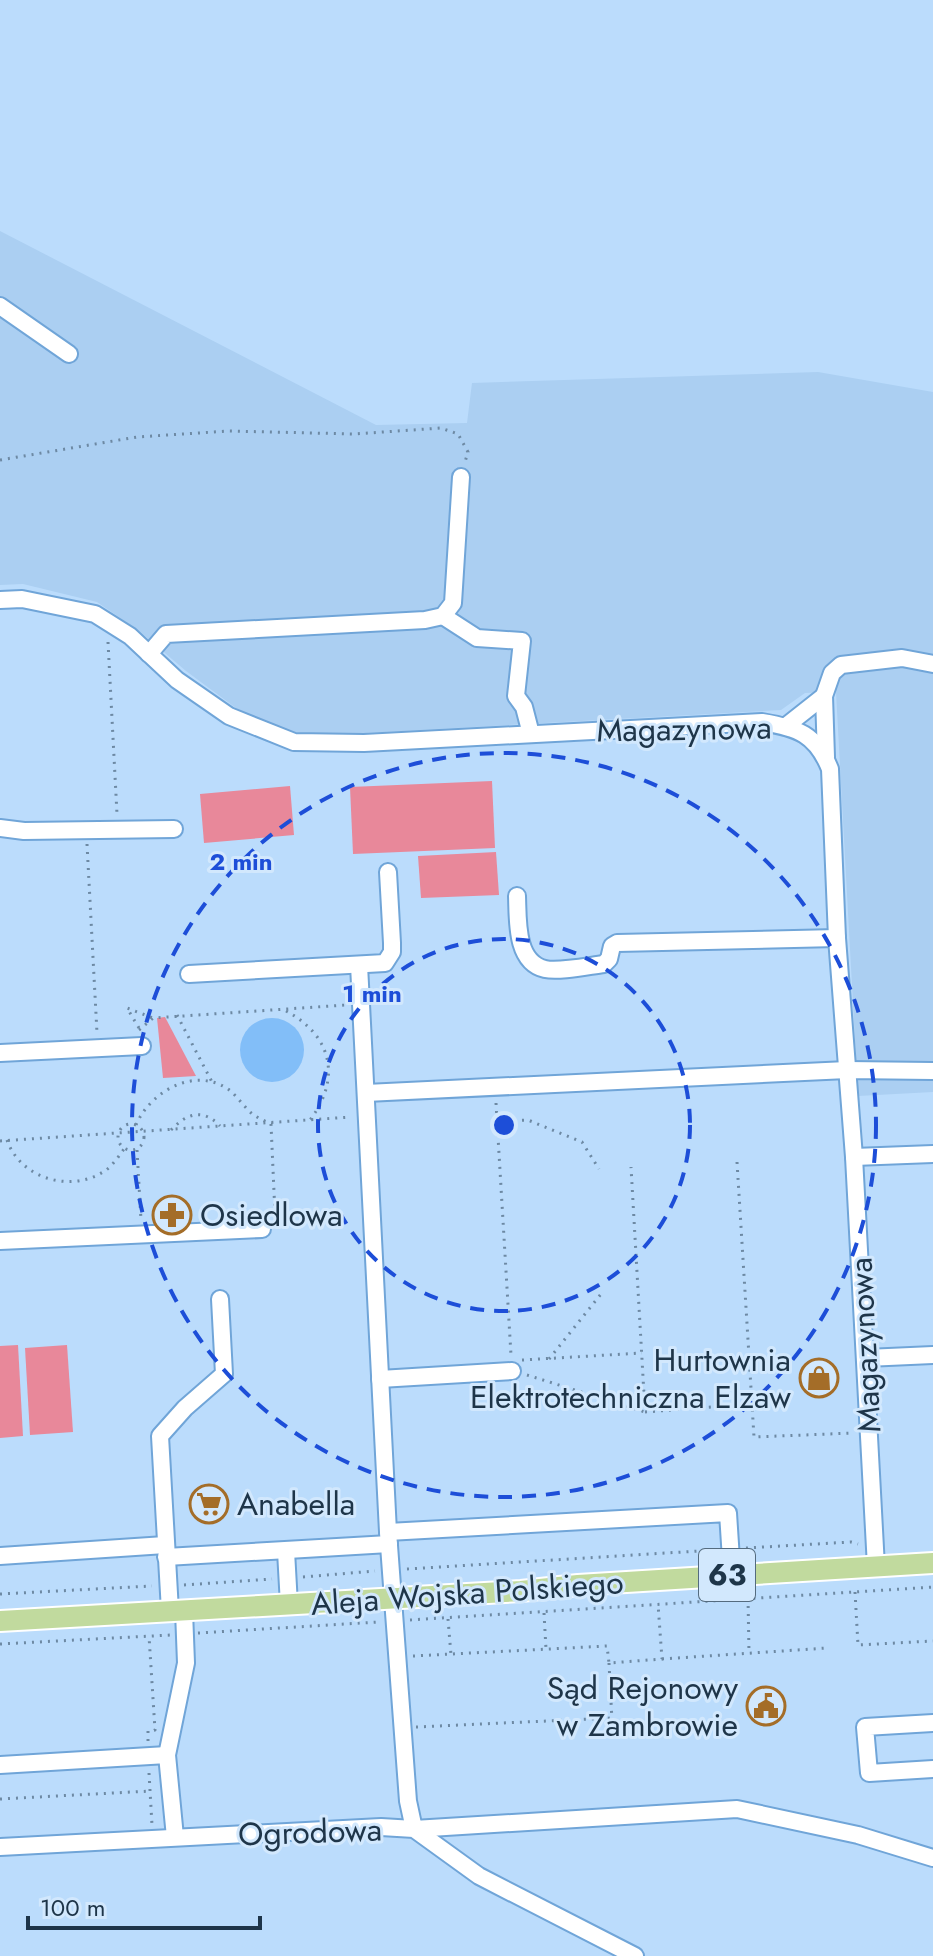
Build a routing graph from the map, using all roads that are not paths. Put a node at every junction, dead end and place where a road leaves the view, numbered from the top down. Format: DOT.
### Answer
graph roads {
  1 [pos="0,306"];
  2 [pos="69,354"];
  3 [pos="461,477"];
  4 [pos="0,600"];
  5 [pos="443,616"];
  6 [pos="933,652"];
  7 [pos="149,654"];
  8 [pos="907,658"];
  9 [pos="933,664"];
  10 [pos="824,696"];
  11 [pos="786,726"];
  12 [pos="531,734"];
  13 [pos="826,759"];
  14 [pos="0,828"];
  15 [pos="174,829"];
  16 [pos="388,872"];
  17 [pos="517,896"];
  18 [pos="837,938"];
  19 [pos="359,965"];
  20 [pos="189,974"];
  21 [pos="142,1046"];
  22 [pos="0,1053"];
  23 [pos="847,1070"];
  24 [pos="933,1071"];
  25 [pos="366,1093"];
  26 [pos="933,1154"];
  27 [pos="854,1157"];
  28 [pos="262,1229"];
  29 [pos="0,1241"];
  30 [pos="220,1299"];
  31 [pos="933,1355"];
  32 [pos="866,1358"];
  33 [pos="512,1371"];
  34 [pos="380,1379"];
  35 [pos="389,1538"];
  36 [pos="165,1551"];
  37 [pos="286,1551"];
  38 [pos="0,1556"];
  39 [pos="876,1558"];
  40 [pos="933,1563"];
  41 [pos="732,1575"];
  42 [pos="393,1599"];
  43 [pos="289,1605"];
  44 [pos="177,1611"];
  45 [pos="0,1621"];
  46 [pos="933,1723"];
  47 [pos="167,1755"];
  48 [pos="0,1765"];
  49 [pos="933,1769"];
  50 [pos="414,1829"];
  51 [pos="175,1837"];
  52 [pos="0,1847"];
  53 [pos="933,1858"];
  54 [pos="635,1956"];
  1 -- 2 [label="street"];
  3 -- 5 [label="street"];
  4 -- 7 [label="street, Magazynowa"];
  5 -- 7 [label="street"];
  5 -- 12 [label="street"];
  6 -- 8 [label="street"];
  7 -- 12 [label="street, Magazynowa"];
  8 -- 9 [label="street"];
  8 -- 10 [label="street"];
  10 -- 11 [label="street"];
  10 -- 13 [label="street"];
  11 -- 12 [label="street, Magazynowa"];
  11 -- 13 [label="street, Magazynowa"];
  13 -- 18 [label="street, Magazynowa"];
  14 -- 15 [label="street"];
  16 -- 19 [label="street"];
  17 -- 18 [label="street"];
  18 -- 23 [label="street, Magazynowa"];
  19 -- 20 [label="street"];
  19 -- 25 [label="street"];
  21 -- 22 [label="street"];
  23 -- 24 [label="street"];
  23 -- 25 [label="street"];
  23 -- 27 [label="street, Magazynowa"];
  25 -- 34 [label="street"];
  26 -- 27 [label="street"];
  27 -- 32 [label="street, Magazynowa"];
  28 -- 29 [label="street"];
  30 -- 36 [label="street"];
  31 -- 32 [label="street"];
  32 -- 39 [label="street, Magazynowa"];
  33 -- 34 [label="street"];
  34 -- 35 [label="street"];
  35 -- 37 [label="street"];
  35 -- 41 [label="street"];
  35 -- 42 [label="street"];
  36 -- 37 [label="street"];
  36 -- 38 [label="street"];
  36 -- 44 [label="street"];
  37 -- 43 [label="street"];
  39 -- 40 [label="main road, Aleja Wojska Polskiego / 63"];
  39 -- 41 [label="main road, Aleja Wojska Polskiego / 63"];
  41 -- 42 [label="main road, Aleja Wojska Polskiego / 63"];
  42 -- 43 [label="main road, Aleja Wojska Polskiego / 63"];
  42 -- 50 [label="street"];
  43 -- 44 [label="main road, Aleja Wojska Polskiego / 63"];
  44 -- 45 [label="main road, Aleja Wojska Polskiego / 63"];
  44 -- 47 [label="street"];
  46 -- 49 [label="street"];
  47 -- 48 [label="street"];
  47 -- 51 [label="street"];
  50 -- 51 [label="street, Ogrodowa"];
  50 -- 53 [label="street"];
  50 -- 54 [label="street, Ogrodowa"];
  51 -- 52 [label="street, Ogrodowa"];
}
